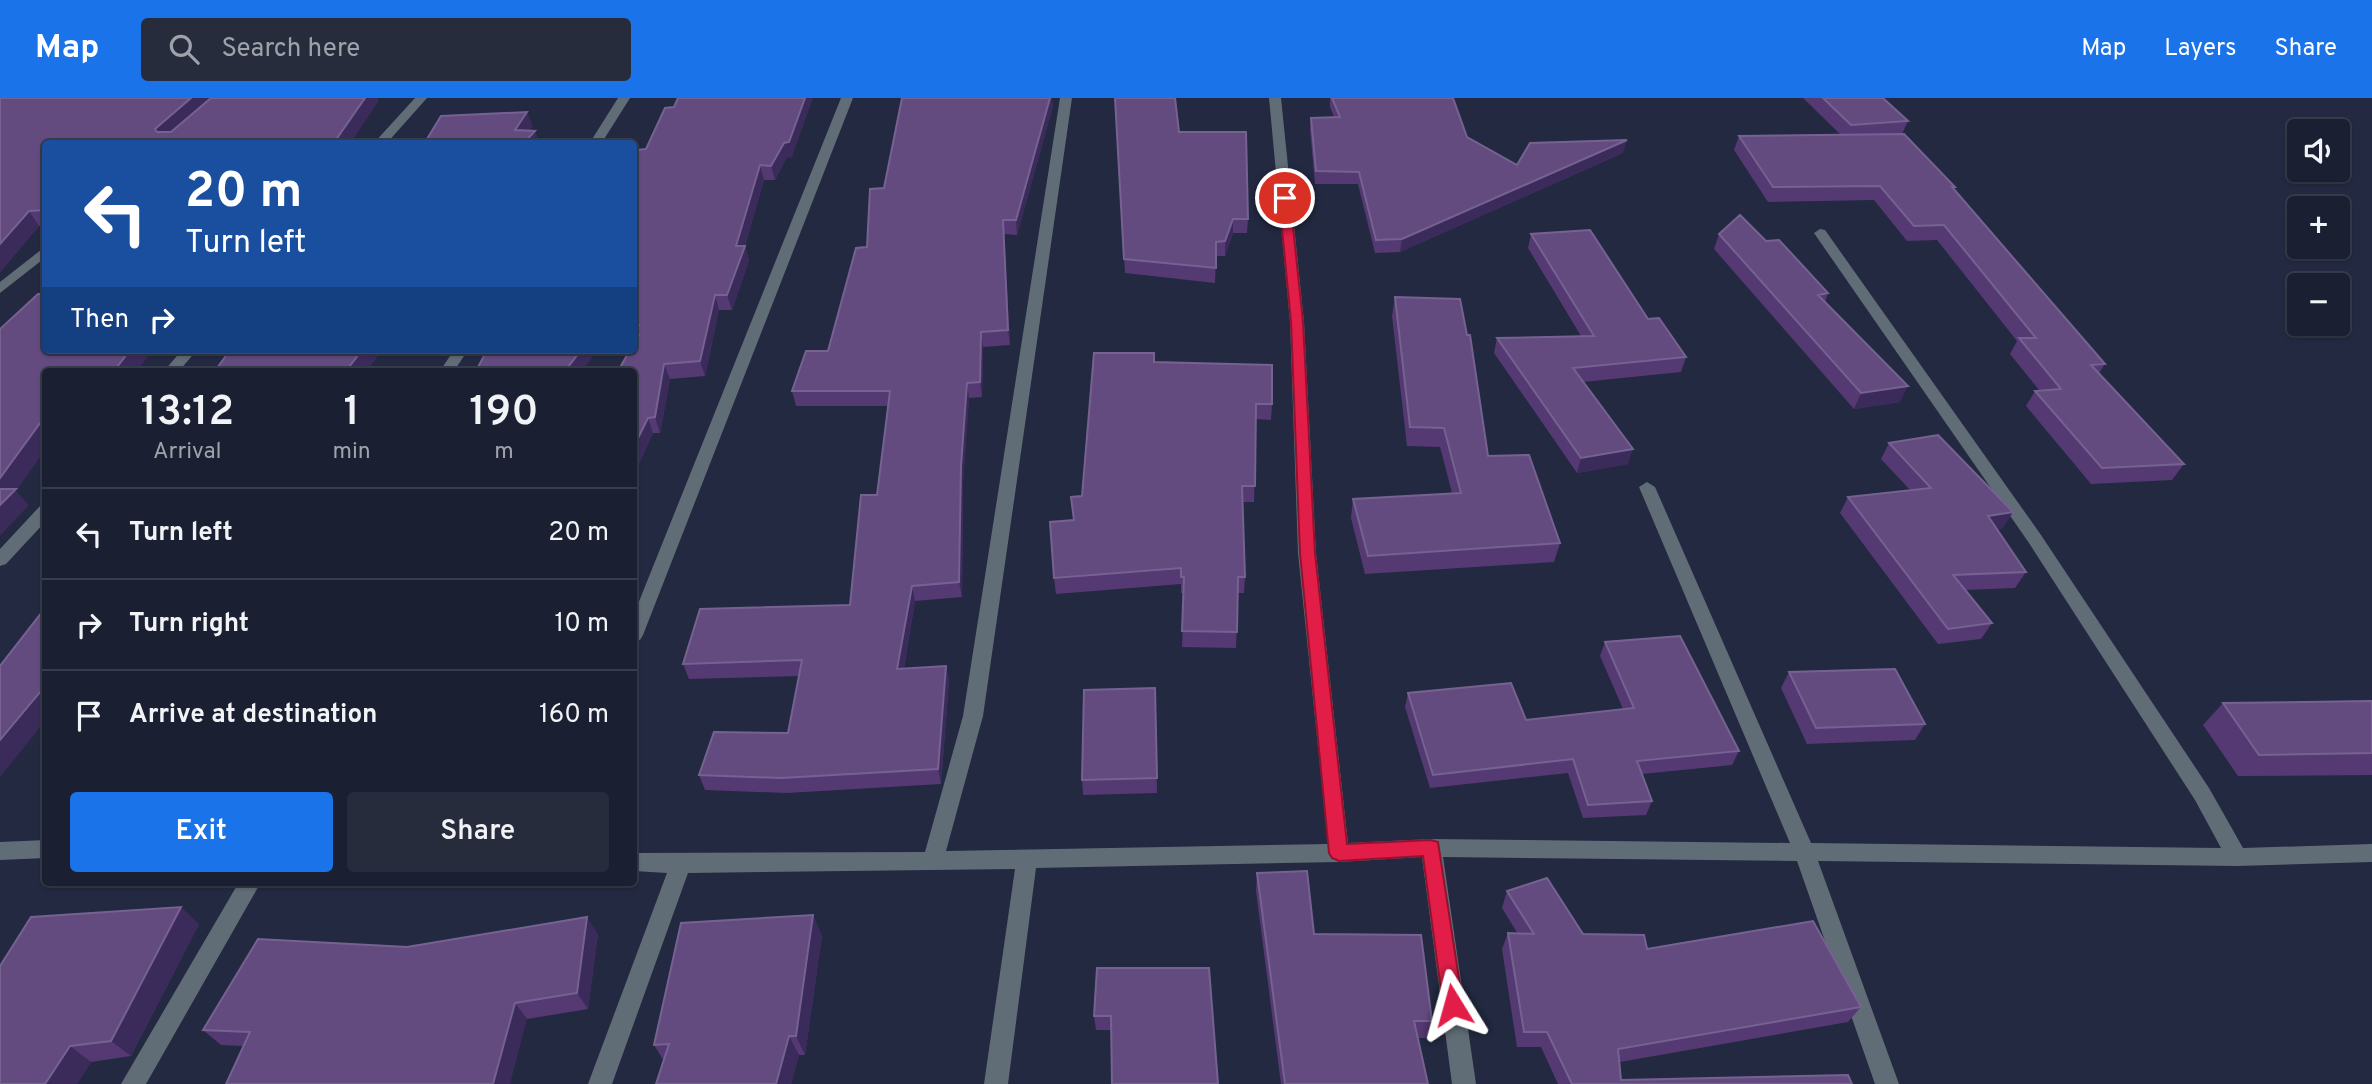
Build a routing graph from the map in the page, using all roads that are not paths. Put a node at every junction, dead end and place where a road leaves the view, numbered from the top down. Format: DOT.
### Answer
graph roads {
  1 [pos="421,98"];
  2 [pos="624,98"];
  3 [pos="847,98"];
  4 [pos="1066,98"];
  5 [pos="1275,98"];
  6 [pos="383,140"];
  7 [pos="597,140"];
  8 [pos="1819,233"];
  9 [pos="42,253"];
  10 [pos="0,289"];
  11 [pos="186,354"];
  12 [pos="174,368"];
  13 [pos="1647,487"];
  14 [pos="42,514"];
  15 [pos="0,560"];
  16 [pos="637,627"];
  17 [pos="1431,848"];
  18 [pos="42,849"];
  19 [pos="0,851"];
  20 [pos="1339,853"];
  21 [pos="1805,853"];
  22 [pos="2372,853"];
  23 [pos="2237,856"];
  24 [pos="933,859"];
  25 [pos="1027,859"];
  26 [pos="637,862"];
  27 [pos="681,864"];
  28 [pos="248,886"];
  29 [pos="133,1084"];
  30 [pos="600,1084"];
  31 [pos="996,1084"];
  32 [pos="1464,1084"];
  33 [pos="1887,1084"];
  1 -- 6 [label="street"];
  2 -- 7 [label="street"];
  3 -- 16 [label="street"];
  4 -- 24 [label="street"];
  5 -- 20 [label="street"];
  8 -- 23 [label="street"];
  9 -- 10 [label="street"];
  11 -- 12 [label="street"];
  13 -- 21 [label="street"];
  14 -- 15 [label="street"];
  17 -- 20 [label="street"];
  17 -- 21 [label="street"];
  17 -- 32 [label="street"];
  18 -- 19 [label="street"];
  20 -- 25 [label="street"];
  21 -- 23 [label="street"];
  21 -- 33 [label="street"];
  22 -- 23 [label="street"];
  24 -- 25 [label="street"];
  24 -- 27 [label="street"];
  25 -- 31 [label="street"];
  26 -- 27 [label="street"];
  27 -- 30 [label="street"];
  28 -- 29 [label="street"];
}
